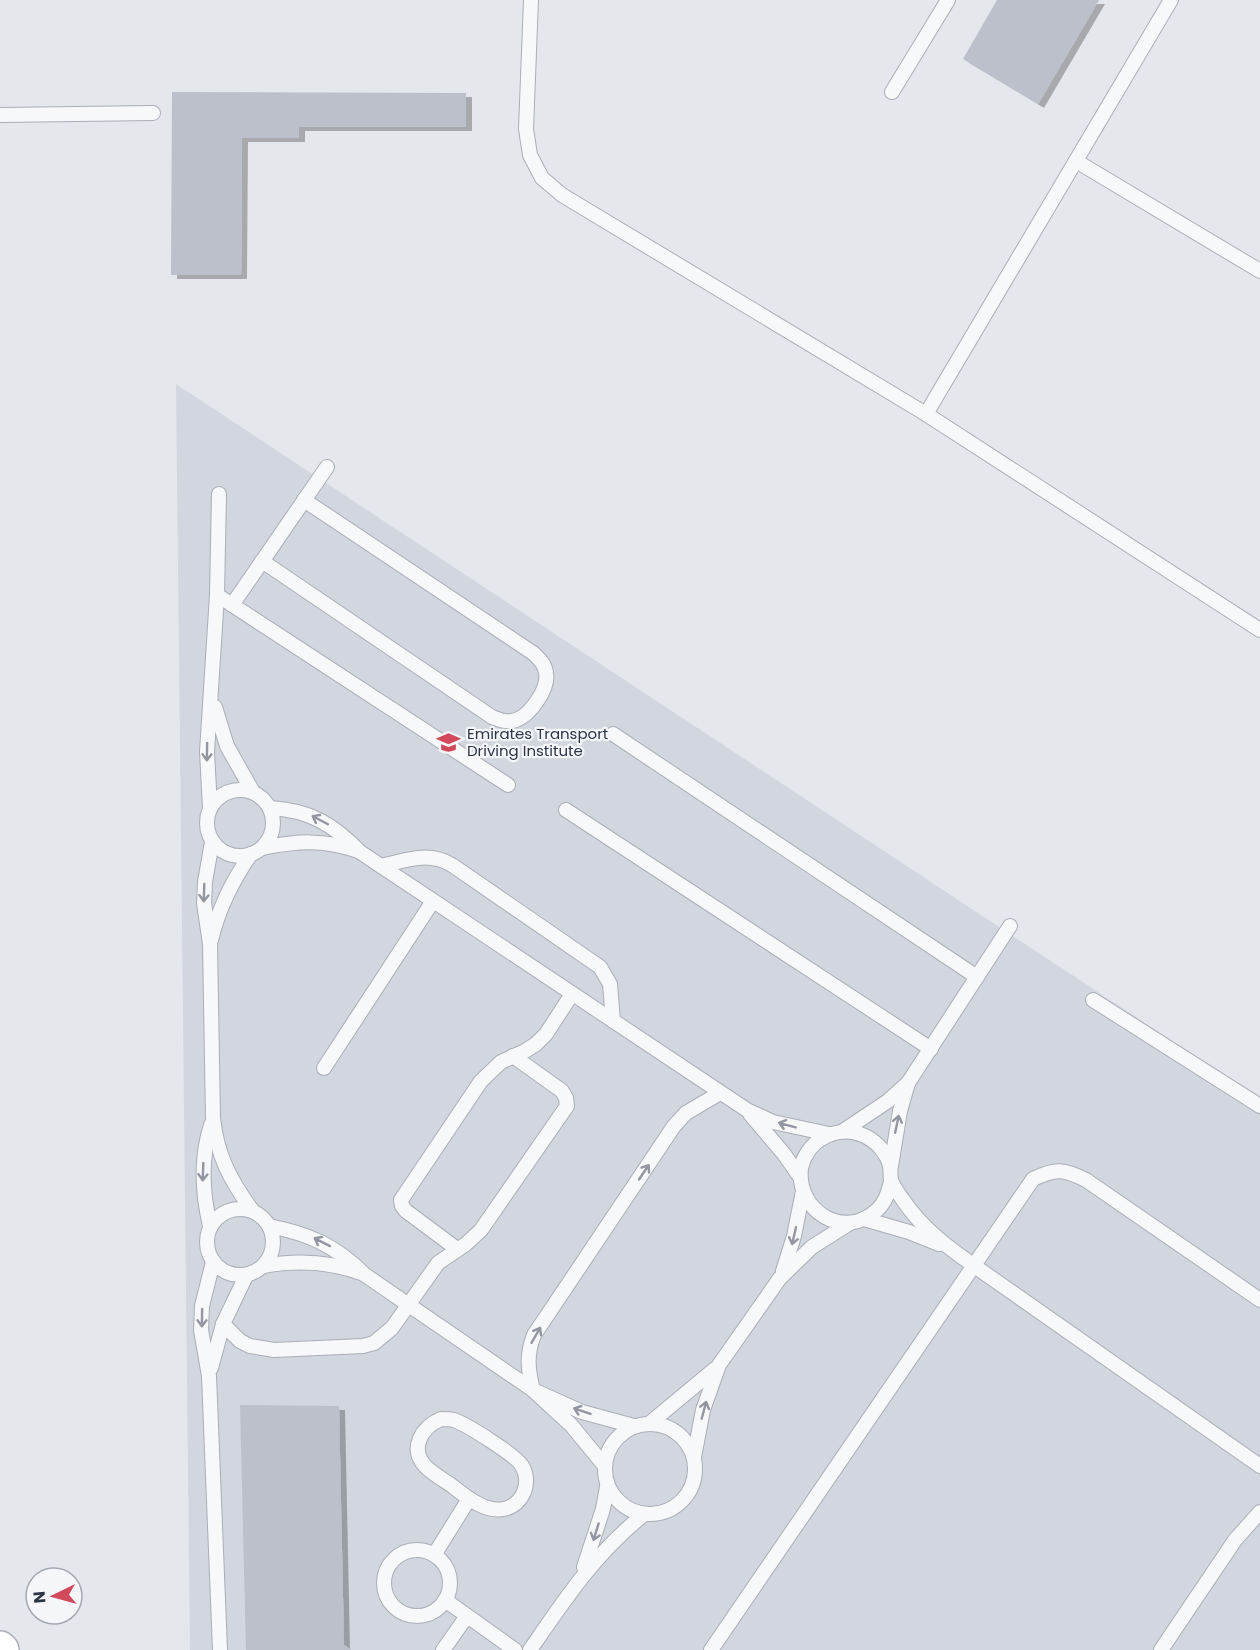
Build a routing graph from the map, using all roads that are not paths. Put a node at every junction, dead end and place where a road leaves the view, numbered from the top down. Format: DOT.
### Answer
graph roads {
  1 [pos="531,0"];
  2 [pos="948,0"];
  3 [pos="1171,0"];
  4 [pos="891,92"];
  5 [pos="153,113"];
  6 [pos="0,115"];
  7 [pos="1076,161"];
  8 [pos="1260,271"];
  9 [pos="926,414"];
  10 [pos="327,467"];
  11 [pos="219,494"];
  12 [pos="304,500"];
  13 [pos="262,561"];
  14 [pos="217,595"];
  15 [pos="232,605"];
  16 [pos="1260,630"];
  17 [pos="212,696"];
  18 [pos="613,734"];
  19 [pos="508,786"];
  20 [pos="253,792"];
  21 [pos="210,808"];
  22 [pos="270,808"];
  23 [pos="566,810"];
  24 [pos="212,842"];
  25 [pos="257,851"];
  26 [pos="360,852"];
  27 [pos="381,866"];
  28 [pos="433,901"];
  29 [pos="1010,926"];
  30 [pos="210,944"];
  31 [pos="977,977"];
  32 [pos="572,994"];
  33 [pos="1093,1000"];
  34 [pos="613,1021"];
  35 [pos="931,1048"];
  36 [pos="513,1056"];
  37 [pos="324,1068"];
  38 [pos="908,1083"];
  39 [pos="720,1093"];
  40 [pos="1260,1106"];
  41 [pos="747,1110"];
  42 [pos="213,1118"];
  43 [pos="836,1133"];
  44 [pos="891,1167"];
  45 [pos="891,1182"];
  46 [pos="801,1184"];
  47 [pos="252,1210"];
  48 [pos="864,1219"];
  49 [pos="850,1223"];
  50 [pos="269,1226"];
  51 [pos="210,1227"];
  52 [pos="457,1250"];
  53 [pos="952,1250"];
  54 [pos="213,1262"];
  55 [pos="973,1265"];
  56 [pos="263,1266"];
  57 [pos="365,1275"];
  58 [pos="246,1276"];
  59 [pos="780,1278"];
  60 [pos="1260,1300"];
  61 [pos="408,1304"];
  62 [pos="223,1324"];
  63 [pos="719,1365"];
  64 [pos="209,1376"];
  65 [pos="533,1390"];
  66 [pos="650,1423"];
  67 [pos="634,1426"];
  68 [pos="694,1457"];
  69 [pos="604,1465"];
  70 [pos="1260,1466"];
  71 [pos="607,1486"];
  72 [pos="470,1498"];
  73 [pos="1260,1512"];
  74 [pos="643,1515"];
  75 [pos="434,1555"];
  76 [pos="580,1577"];
  77 [pos="445,1600"];
  78 [pos="467,1616"];
  79 [pos="220,1650"];
  80 [pos="443,1650"];
  81 [pos="515,1650"];
  82 [pos="530,1650"];
  83 [pos="711,1650"];
  84 [pos="1161,1650"];
  1 -- 9 [label="lane"];
  2 -- 4 [label="lane"];
  3 -- 7 [label="lane"];
  5 -- 6 [label="lane"];
  7 -- 8 [label="lane"];
  7 -- 9 [label="lane"];
  9 -- 16 [label="lane"];
  10 -- 12 [label="lane"];
  11 -- 14 [label="lane"];
  12 -- 13 [label="lane"];
  12 -- 13 [label="lane"];
  13 -- 15 [label="lane"];
  14 -- 15 [label="lane"];
  14 -- 17 [label="lane"];
  15 -- 19 [label="lane"];
  17 -- 20 [label="lane"];
  17 -- 21 [label="lane, one-way"];
  18 -- 31 [label="lane"];
  20 -- 21 [label="lane"];
  20 -- 22 [label="lane"];
  21 -- 24 [label="lane"];
  22 -- 25 [label="lane"];
  26 -- 22 [label="lane, one-way"];
  23 -- 35 [label="lane"];
  24 -- 25 [label="lane"];
  24 -- 30 [label="lane, one-way"];
  25 -- 26 [label="lane"];
  25 -- 30 [label="lane"];
  26 -- 27 [label="lane"];
  27 -- 28 [label="lane"];
  27 -- 34 [label="lane"];
  28 -- 32 [label="lane"];
  28 -- 37 [label="lane"];
  29 -- 31 [label="lane"];
  30 -- 42 [label="lane"];
  31 -- 35 [label="lane"];
  32 -- 34 [label="lane"];
  32 -- 36 [label="lane"];
  33 -- 40 [label="lane"];
  34 -- 39 [label="lane"];
  35 -- 38 [label="lane"];
  36 -- 52 [label="lane"];
  36 -- 52 [label="lane"];
  38 -- 43 [label="lane"];
  44 -- 38 [label="lane, one-way"];
  39 -- 41 [label="lane"];
  65 -- 39 [label="lane, one-way"];
  43 -- 41 [label="lane, one-way"];
  41 -- 46 [label="lane"];
  42 -- 47 [label="lane"];
  42 -- 51 [label="lane, one-way"];
  43 -- 44 [label="lane"];
  43 -- 46 [label="lane"];
  44 -- 45 [label="lane"];
  45 -- 48 [label="lane"];
  45 -- 53 [label="lane"];
  46 -- 49 [label="lane"];
  46 -- 59 [label="lane, one-way"];
  47 -- 50 [label="lane"];
  47 -- 51 [label="lane"];
  48 -- 49 [label="lane"];
  48 -- 53 [label="lane"];
  49 -- 59 [label="lane"];
  50 -- 56 [label="lane"];
  57 -- 50 [label="lane, one-way"];
  51 -- 54 [label="lane"];
  52 -- 61 [label="lane"];
  53 -- 55 [label="lane"];
  54 -- 58 [label="lane"];
  54 -- 64 [label="lane, one-way"];
  55 -- 60 [label="lane"];
  55 -- 70 [label="lane"];
  55 -- 83 [label="lane"];
  56 -- 57 [label="lane"];
  56 -- 58 [label="lane"];
  57 -- 61 [label="lane"];
  58 -- 62 [label="lane"];
  59 -- 63 [label="lane"];
  61 -- 62 [label="lane"];
  61 -- 65 [label="lane"];
  62 -- 64 [label="lane"];
  63 -- 66 [label="lane"];
  68 -- 63 [label="lane, one-way"];
  64 -- 79 [label="lane"];
  67 -- 65 [label="lane, one-way"];
  65 -- 69 [label="lane"];
  66 -- 67 [label="lane"];
  66 -- 68 [label="lane"];
  67 -- 69 [label="lane"];
  68 -- 74 [label="lane"];
  69 -- 71 [label="lane"];
  71 -- 74 [label="lane"];
  71 -- 76 [label="lane, one-way"];
  72 -- 72 [label="lane"];
  72 -- 75 [label="lane"];
  73 -- 84 [label="lane"];
  74 -- 76 [label="lane"];
  75 -- 77 [label="lane"];
  75 -- 77 [label="lane"];
  76 -- 82 [label="lane"];
  77 -- 78 [label="lane"];
  78 -- 80 [label="lane"];
  78 -- 81 [label="lane"];
}
